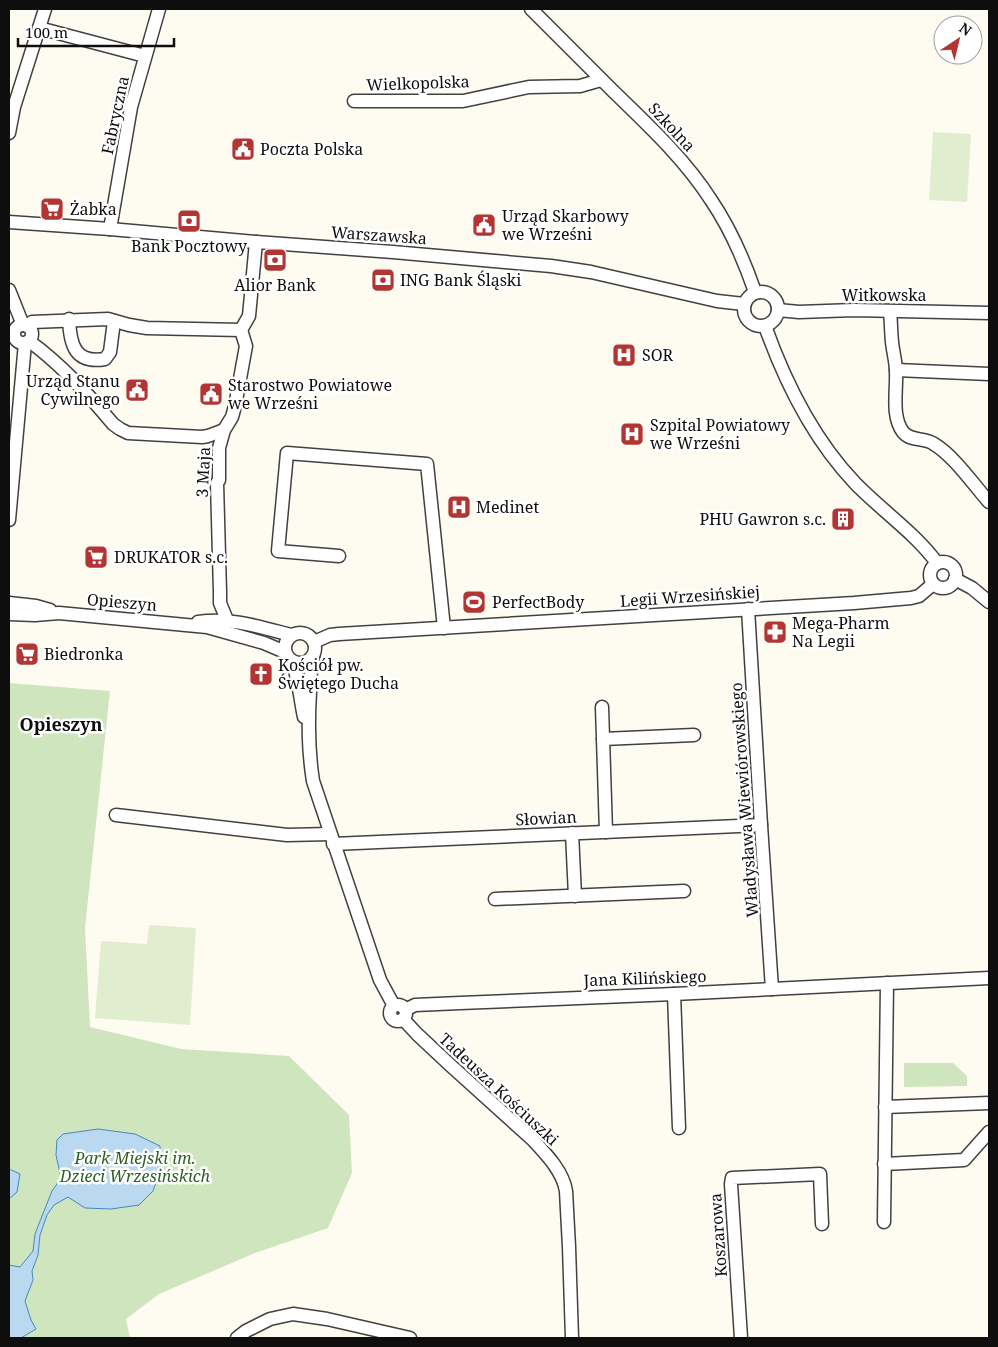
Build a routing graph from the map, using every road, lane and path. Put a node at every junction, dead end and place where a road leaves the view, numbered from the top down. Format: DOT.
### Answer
graph roads {
  1 [pos="159,9"];
  2 [pos="531,9"];
  3 [pos="45,11"];
  4 [pos="39,28"];
  5 [pos="144,56"];
  6 [pos="601,80"];
  7 [pos="354,101"];
  8 [pos="12,107"];
  9 [pos="9,132"];
  10 [pos="9,222"];
  11 [pos="110,229"];
  12 [pos="256,242"];
  13 [pos="9,290"];
  14 [pos="755,292"];
  15 [pos="744,304"];
  16 [pos="778,310"];
  17 [pos="890,311"];
  18 [pos="989,313"];
  19 [pos="69,319"];
  20 [pos="114,321"];
  21 [pos="25,325"];
  22 [pos="765,326"];
  23 [pos="241,330"];
  24 [pos="27,342"];
  25 [pos="896,370"];
  26 [pos="989,374"];
  27 [pos="224,430"];
  28 [pos="989,502"];
  29 [pos="9,520"];
  30 [pos="338,556"];
  31 [pos="937,563"];
  32 [pos="955,579"];
  33 [pos="934,584"];
  34 [pos="989,602"];
  35 [pos="9,603"];
  36 [pos="748,609"];
  37 [pos="59,613"];
  38 [pos="9,614"];
  39 [pos="227,620"];
  40 [pos="182,624"];
  41 [pos="444,628"];
  42 [pos="291,635"];
  43 [pos="314,642"];
  44 [pos="288,657"];
  45 [pos="313,657"];
  46 [pos="602,707"];
  47 [pos="308,732"];
  48 [pos="694,735"];
  49 [pos="603,740"];
  50 [pos="116,815"];
  51 [pos="761,825"];
  52 [pos="606,832"];
  53 [pos="572,833"];
  54 [pos="332,839"];
  55 [pos="684,891"];
  56 [pos="575,896"];
  57 [pos="495,899"];
  58 [pos="989,978"];
  59 [pos="887,983"];
  60 [pos="772,989"];
  61 [pos="674,994"];
  62 [pos="401,1012"];
  63 [pos="989,1103"];
  64 [pos="884,1107"];
  65 [pos="679,1128"];
  66 [pos="989,1132"];
  67 [pos="884,1164"];
  68 [pos="884,1222"];
  69 [pos="822,1224"];
  70 [pos="237,1338"];
  71 [pos="410,1338"];
  72 [pos="572,1338"];
  73 [pos="741,1338"];
  1 -- 5 [label="street, Fabryczna"];
  2 -- 6 [label="street, Szkolna"];
  3 -- 4 [label="street"];
  4 -- 5 [label="street"];
  4 -- 8 [label="street"];
  5 -- 11 [label="street, Fabryczna"];
  6 -- 7 [label="street, Wielkopolska"];
  6 -- 14 [label="street, Szkolna"];
  8 -- 9 [label="street"];
  10 -- 11 [label="street, Warszawska"];
  11 -- 12 [label="street, Warszawska"];
  12 -- 15 [label="street, Warszawska"];
  12 -- 23 [label="street, 3 Maja"];
  13 -- 21 [label="street"];
  14 -- 15 [label="street"];
  14 -- 16 [label="street"];
  15 -- 22 [label="street"];
  16 -- 17 [label="street, Witkowska"];
  16 -- 22 [label="street"];
  17 -- 18 [label="street, Witkowska"];
  17 -- 25 [label="street"];
  19 -- 20 [label="street"];
  19 -- 20 [label="street"];
  19 -- 21 [label="street"];
  20 -- 23 [label="street"];
  21 -- 24 [label="street"];
  22 -- 31 [label="street"];
  23 -- 27 [label="street, 3 Maja"];
  24 -- 27 [label="street"];
  24 -- 29 [label="street"];
  25 -- 26 [label="street"];
  25 -- 28 [label="street"];
  27 -- 39 [label="street, 3 Maja"];
  30 -- 41 [label="street"];
  31 -- 32 [label="street"];
  31 -- 33 [label="street"];
  32 -- 33 [label="street"];
  32 -- 34 [label="street"];
  33 -- 36 [label="street, Legii Wrzesińskiej"];
  35 -- 37 [label="street, Opieszyn"];
  36 -- 41 [label="street, Legii Wrzesińskiej"];
  36 -- 51 [label="street, Władysława Wiewiórowskiego"];
  37 -- 38 [label="street, Opieszyn"];
  37 -- 40 [label="street, Opieszyn"];
  39 -- 40 [label="street, Opieszyn"];
  39 -- 42 [label="street, Opieszyn"];
  40 -- 44 [label="street, Opieszyn"];
  41 -- 43 [label="street, Legii Wrzesińskiej"];
  42 -- 43 [label="street"];
  42 -- 44 [label="street"];
  43 -- 45 [label="street"];
  44 -- 45 [label="street"];
  44 -- 47 [label="street, Tadeusza Kościuszki"];
  45 -- 47 [label="street, Tadeusza Kościuszki"];
  46 -- 49 [label="street"];
  47 -- 54 [label="street, Tadeusza Kościuszki"];
  48 -- 49 [label="street"];
  49 -- 52 [label="street"];
  50 -- 54 [label="street, Słowian"];
  51 -- 52 [label="street, Słowian"];
  51 -- 60 [label="street, Władysława Wiewiórowskiego"];
  52 -- 53 [label="street, Słowian"];
  53 -- 54 [label="street, Słowian"];
  53 -- 56 [label="street"];
  54 -- 62 [label="street, Tadeusza Kościuszki"];
  55 -- 56 [label="street"];
  56 -- 57 [label="street"];
  58 -- 59 [label="street, Jana Kilińskiego"];
  59 -- 60 [label="street, Jana Kilińskiego"];
  59 -- 64 [label="street"];
  60 -- 61 [label="street, Jana Kilińskiego"];
  61 -- 62 [label="street, Jana Kilińskiego"];
  61 -- 65 [label="street"];
  62 -- 72 [label="street, Tadeusza Kościuszki"];
  63 -- 64 [label="street"];
  64 -- 67 [label="street"];
  66 -- 67 [label="street"];
  67 -- 68 [label="street"];
  69 -- 73 [label="street, Koszarowa"];
  70 -- 71 [label="street"];
}
